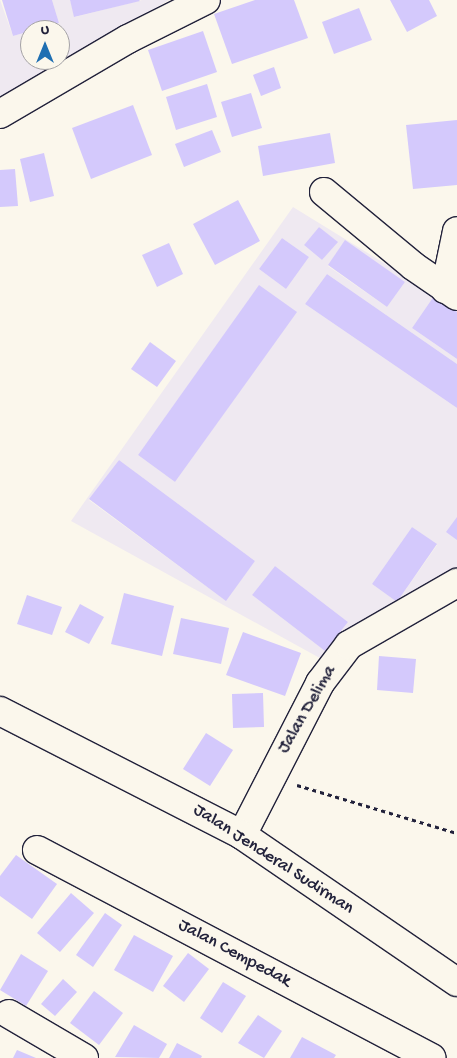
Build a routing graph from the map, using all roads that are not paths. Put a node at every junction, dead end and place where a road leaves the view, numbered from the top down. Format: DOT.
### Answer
graph roads {
  1 [pos="206,0"];
  2 [pos="0,114"];
  3 [pos="324,192"];
  4 [pos="457,231"];
  5 [pos="451,292"];
  6 [pos="457,583"];
  7 [pos="0,711"];
  8 [pos="242,835"];
  9 [pos="37,850"];
  10 [pos="457,982"];
  11 [pos="9,1014"];
  12 [pos="84,1058"];
  13 [pos="432,1058"];
  1 -- 2 [label="street"];
  3 -- 5 [label="street"];
  4 -- 5 [label="street"];
  6 -- 8 [label="street, Jalan Delima"];
  7 -- 8 [label="street, Jalan Jenderal Sudirman"];
  8 -- 10 [label="street, Jalan Jenderal Sudirman"];
  9 -- 13 [label="street, Jalan Cempedak"];
  11 -- 12 [label="street"];
}
